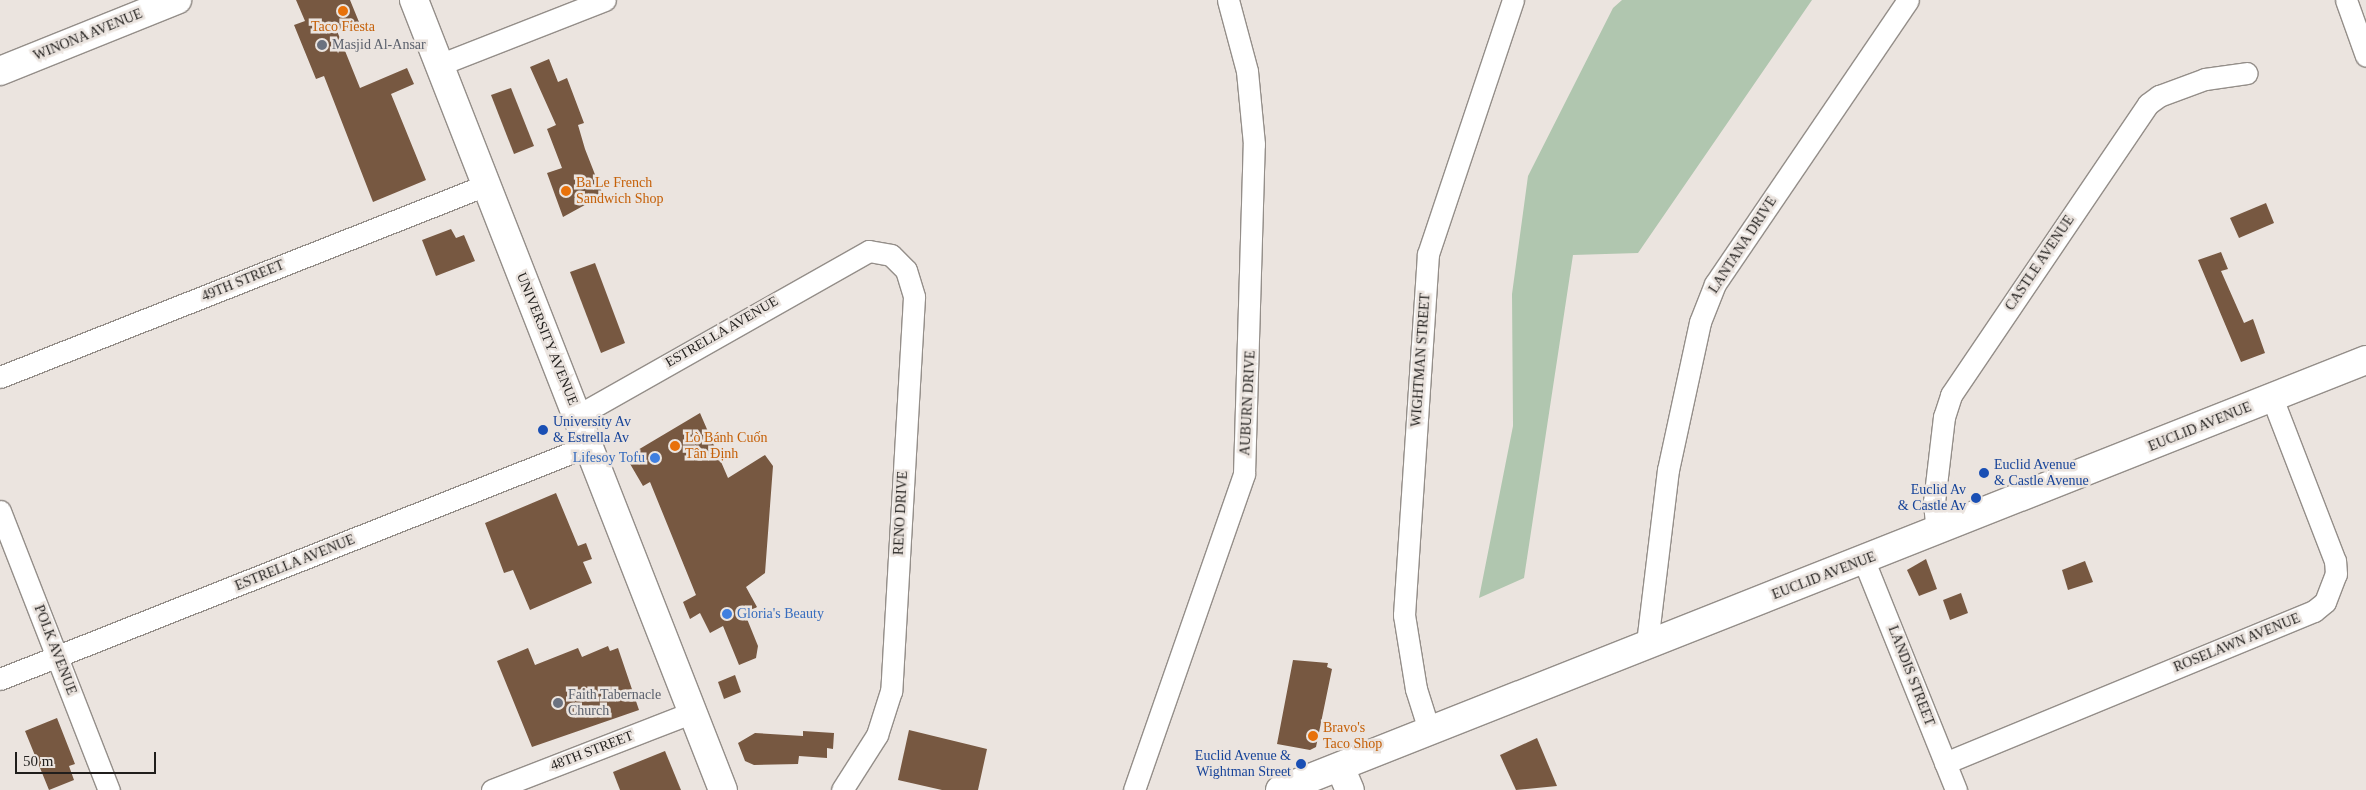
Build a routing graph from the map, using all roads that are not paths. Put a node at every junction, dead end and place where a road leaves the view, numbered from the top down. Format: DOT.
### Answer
graph roads {
  1 [pos="177,0"];
  2 [pos="414,0"];
  3 [pos="605,0"];
  4 [pos="1228,0"];
  5 [pos="1513,0"];
  6 [pos="1908,0"];
  7 [pos="2346,0"];
  8 [pos="2366,56"];
  9 [pos="439,65"];
  10 [pos="0,71"];
  11 [pos="2247,73"];
  12 [pos="486,185"];
  13 [pos="869,252"];
  14 [pos="2366,360"];
  15 [pos="0,377"];
  16 [pos="2272,398"];
  17 [pos="577,416"];
  18 [pos="588,446"];
  19 [pos="0,511"];
  20 [pos="1937,532"];
  21 [pos="1864,562"];
  22 [pos="1647,643"];
  23 [pos="57,656"];
  24 [pos="0,679"];
  25 [pos="693,712"];
  26 [pos="1429,730"];
  27 [pos="1945,763"];
  28 [pos="1345,778"];
  29 [pos="109,790"];
  30 [pos="492,790"];
  31 [pos="723,790"];
  32 [pos="842,790"];
  33 [pos="1134,790"];
  34 [pos="1280,790"];
  35 [pos="1956,790"];
  1 -- 10 [label="main road, WINONA AVENUE"];
  2 -- 9 [label="main road, UNIVERSITY AVENUE"];
  3 -- 9 [label="street"];
  4 -- 33 [label="street, AUBURN DRIVE"];
  5 -- 26 [label="street, WIGHTMAN STREET"];
  6 -- 22 [label="street, LANTANA DRIVE"];
  7 -- 8 [label="street"];
  9 -- 12 [label="main road, UNIVERSITY AVENUE"];
  11 -- 20 [label="street, CASTLE AVENUE"];
  12 -- 15 [label="street, 49TH STREET"];
  12 -- 17 [label="main road, UNIVERSITY AVENUE"];
  13 -- 17 [label="street, ESTRELLA AVENUE"];
  13 -- 32 [label="street, RENO DRIVE"];
  14 -- 16 [label="main road, EUCLID AVENUE"];
  16 -- 20 [label="main road, EUCLID AVENUE"];
  16 -- 27 [label="street, ROSELAWN AVENUE"];
  17 -- 18 [label="main road, UNIVERSITY AVENUE"];
  18 -- 23 [label="street, ESTRELLA AVENUE"];
  18 -- 25 [label="main road, UNIVERSITY AVENUE"];
  19 -- 23 [label="street, POLK AVENUE"];
  20 -- 21 [label="main road, EUCLID AVENUE"];
  21 -- 22 [label="main road, EUCLID AVENUE"];
  21 -- 27 [label="street, LANDIS STREET"];
  22 -- 26 [label="main road, EUCLID AVENUE"];
  23 -- 24 [label="street, ESTRELLA AVENUE"];
  23 -- 29 [label="street, POLK AVENUE"];
  25 -- 30 [label="street, 48TH STREET"];
  25 -- 31 [label="main road, UNIVERSITY AVENUE"];
  26 -- 28 [label="main road, EUCLID AVENUE"];
  27 -- 35 [label="street, LANDIS STREET"];
  28 -- 34 [label="main road, EUCLID AVENUE"];
}
